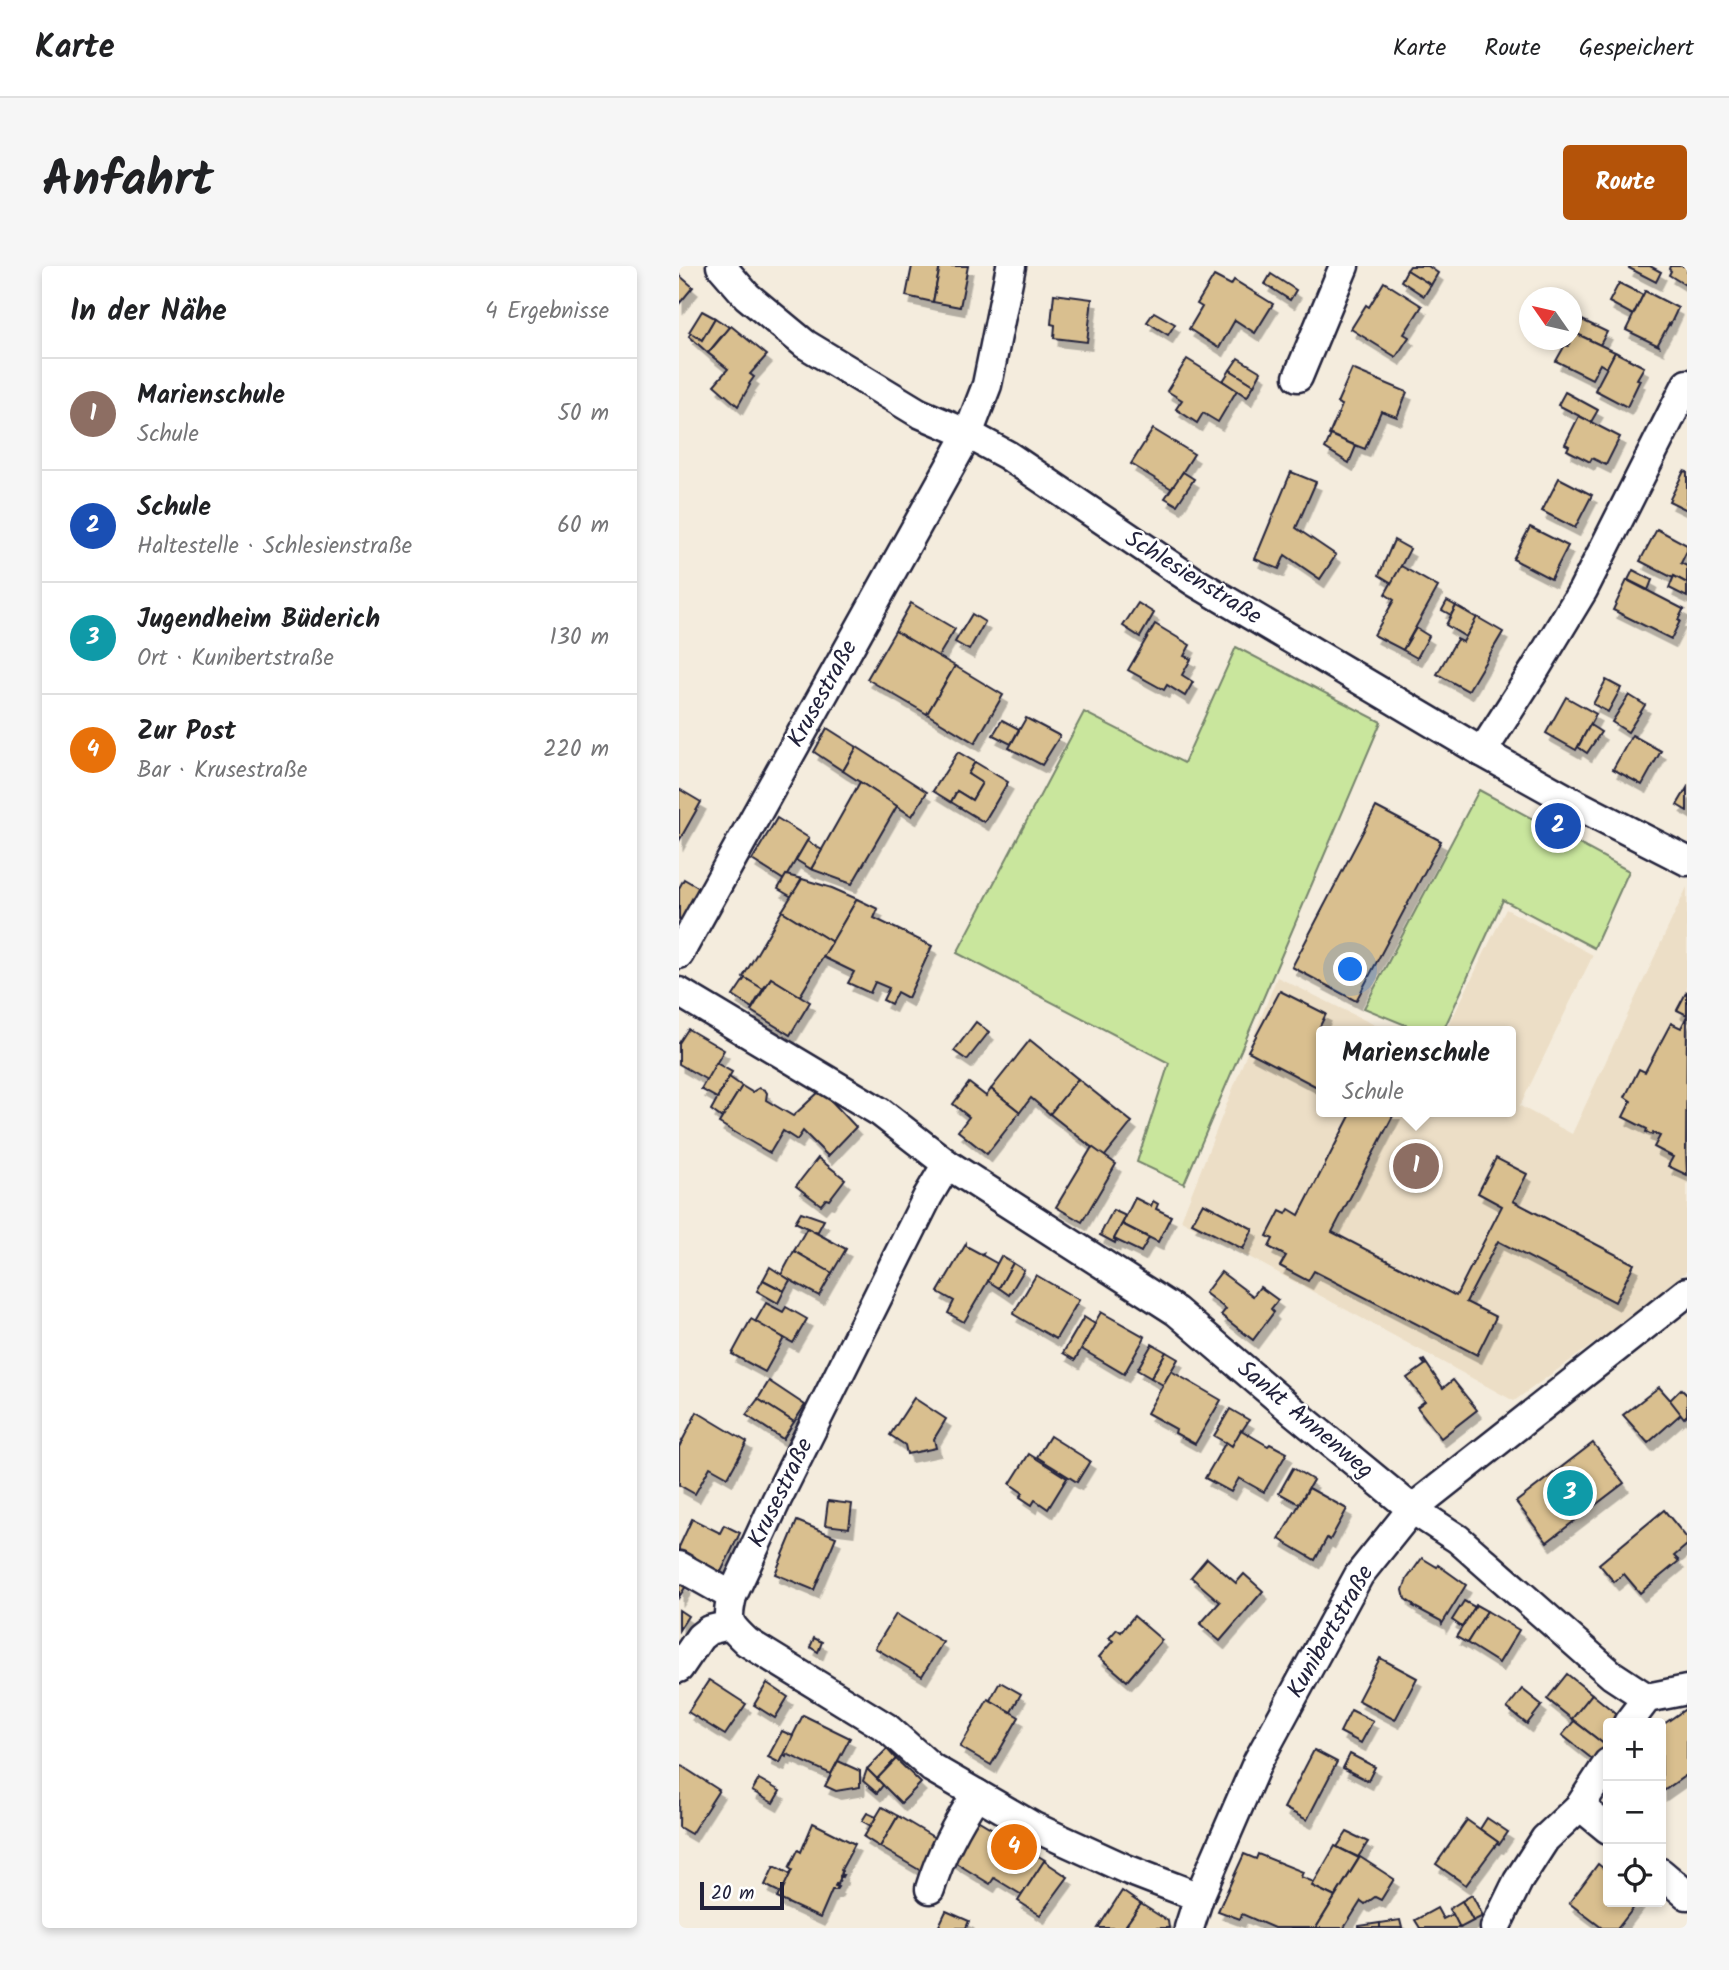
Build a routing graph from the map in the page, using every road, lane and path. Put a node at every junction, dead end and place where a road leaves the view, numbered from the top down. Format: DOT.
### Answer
graph roads {
  1 [pos="721,266"];
  2 [pos="1011,266"];
  3 [pos="1343,266"];
  4 [pos="1299,377"];
  5 [pos="1687,384"];
  6 [pos="968,434"];
  7 [pos="1482,752"];
  8 [pos="1687,861"];
  9 [pos="679,954"];
  10 [pos="679,992"];
  11 [pos="947,1164"];
  12 [pos="1687,1292"];
  13 [pos="1412,1509"];
  14 [pos="679,1566"];
  15 [pos="733,1596"];
  16 [pos="730,1625"];
  17 [pos="679,1668"];
  18 [pos="1687,1690"];
  19 [pos="1647,1698"];
  20 [pos="1632,1718"];
  21 [pos="1603,1771"];
  22 [pos="977,1794"];
  23 [pos="1580,1806"];
  24 [pos="1603,1825"];
  25 [pos="1666,1877"];
  26 [pos="930,1889"];
  27 [pos="1687,1895"];
  28 [pos="1199,1897"];
  29 [pos="1189,1928"];
  30 [pos="1495,1928"];
  1 -- 6 [label="street, Schlesienstraße"];
  2 -- 6 [label="street, Krusestraße"];
  3 -- 4 [label="street"];
  5 -- 7 [label="street"];
  6 -- 7 [label="street, Schlesienstraße"];
  6 -- 9 [label="street, Krusestraße"];
  7 -- 8 [label="street, Schlesienstraße"];
  10 -- 11 [label="street"];
  11 -- 13 [label="street, Sankt Annenweg"];
  11 -- 15 [label="street, Krusestraße"];
  12 -- 13 [label="street, Kunibertstraße"];
  13 -- 19 [label="street, Sankt Annenweg"];
  13 -- 28 [label="street, Kunibertstraße"];
  14 -- 15 [label="street"];
  15 -- 16 [label="street, Krusestraße"];
  16 -- 17 [label="street"];
  16 -- 22 [label="street"];
  18 -- 19 [label="street"];
  19 -- 20 [label="street"];
  21 -- 23 [label="street"];
  22 -- 26 [label="street"];
  22 -- 28 [label="street"];
  23 -- 24 [label="street"];
  23 -- 30 [label="street"];
  25 -- 27 [label="street"];
  28 -- 29 [label="street, Kunibertstraße"];
}
